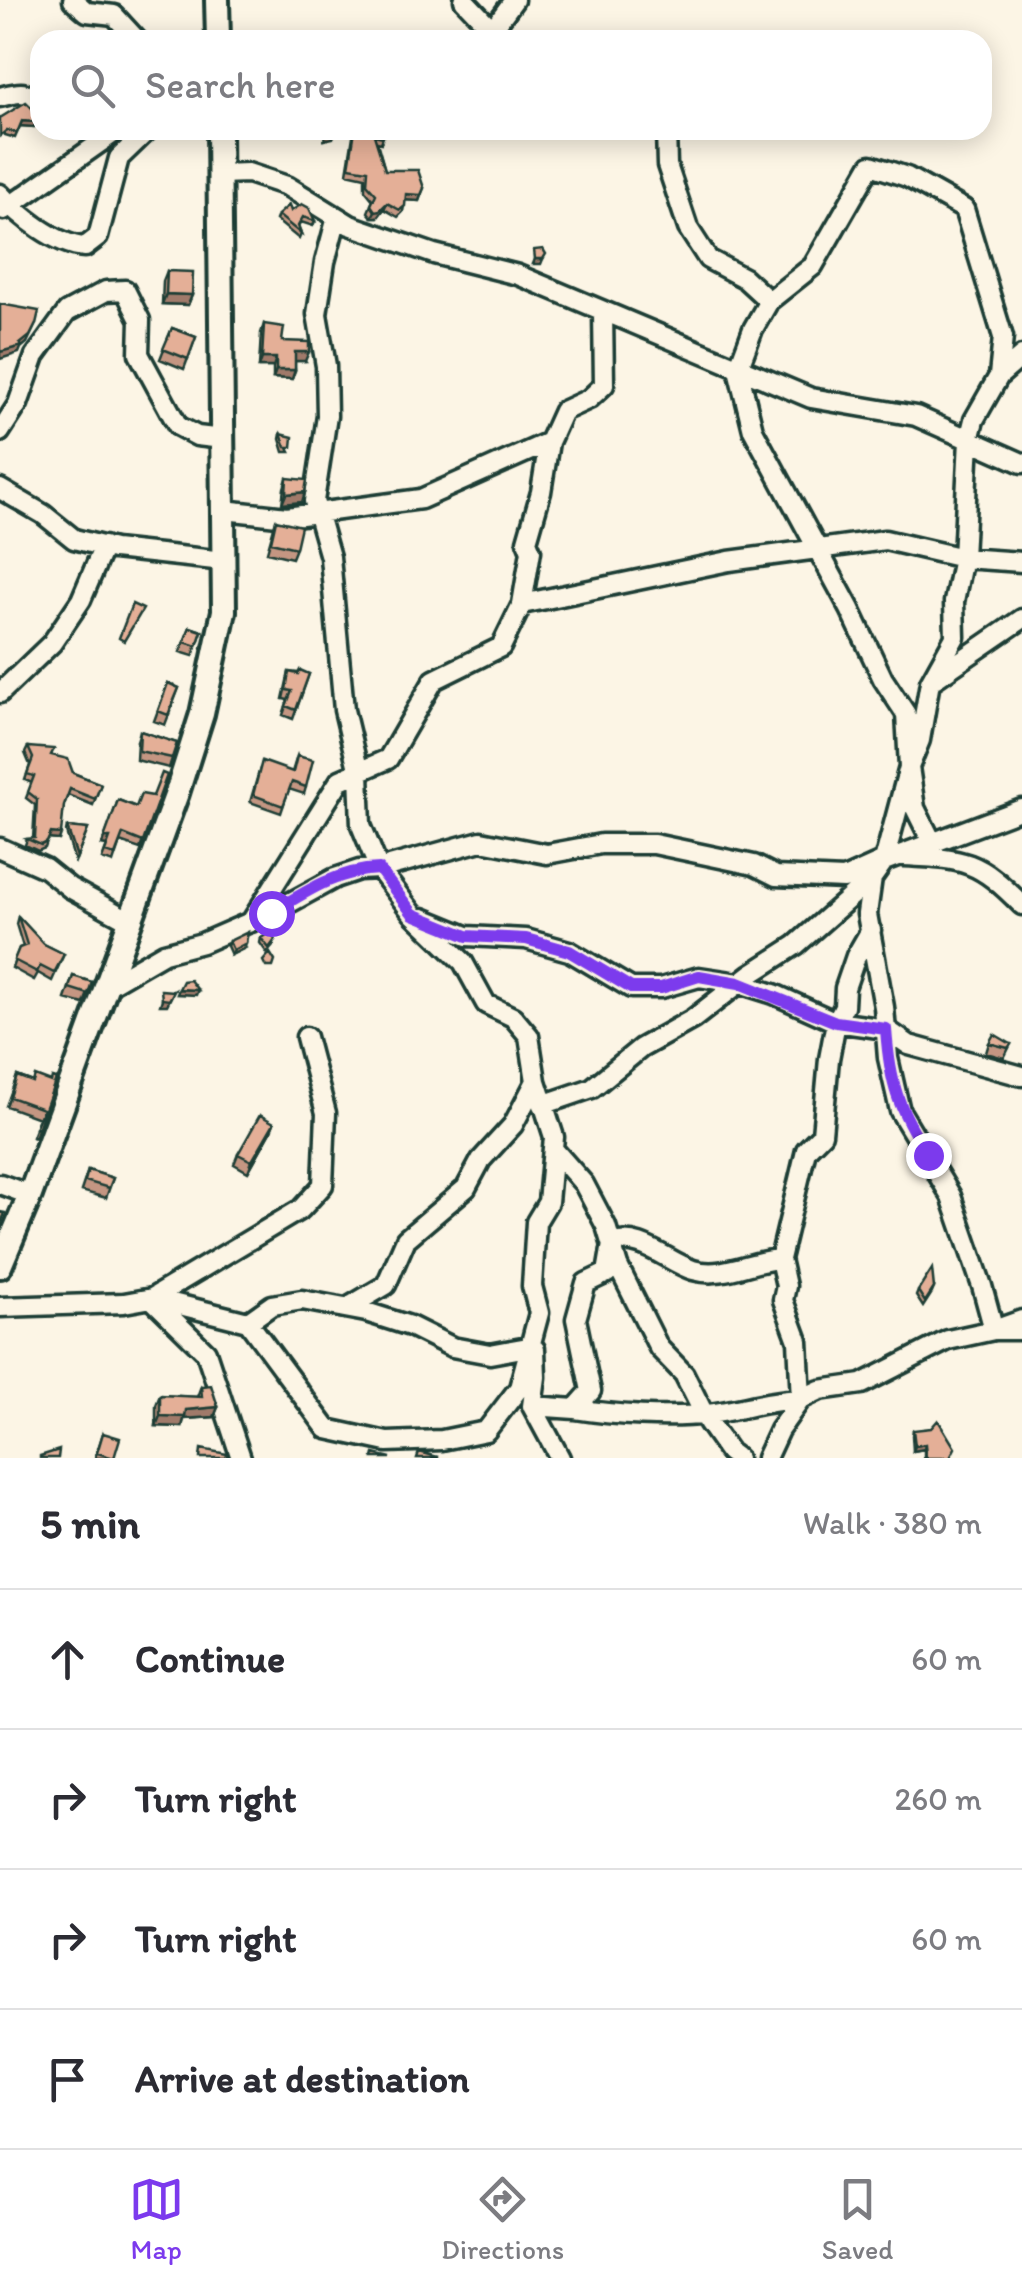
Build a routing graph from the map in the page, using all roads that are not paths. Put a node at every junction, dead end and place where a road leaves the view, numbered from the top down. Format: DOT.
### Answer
graph roads {
  1 [pos="74,0"];
  2 [pos="217,0"];
  3 [pos="464,0"];
  4 [pos="514,0"];
  5 [pos="127,30"];
  6 [pos="214,30"];
  7 [pos="492,30"];
  8 [pos="499,30"];
  9 [pos="30,94"];
  10 [pos="0,97"];
  11 [pos="103,140"];
  12 [pos="137,140"];
  13 [pos="219,140"];
  14 [pos="666,140"];
  15 [pos="220,174"];
  16 [pos="4,204"];
  17 [pos="338,217"];
  18 [pos="769,300"];
  19 [pos="604,312"];
  20 [pos="1022,356"];
  21 [pos="738,369"];
  22 [pos="999,376"];
  23 [pos="0,432"];
  24 [pos="223,440"];
  25 [pos="969,440"];
  26 [pos="549,442"];
  27 [pos="1022,463"];
  28 [pos="0,489"];
  29 [pos="224,510"];
  30 [pos="317,511"];
  31 [pos="104,546"];
  32 [pos="816,547"];
  33 [pos="963,558"];
  34 [pos="224,561"];
  35 [pos="1022,562"];
  36 [pos="522,604"];
  37 [pos="1022,619"];
  38 [pos="930,682"];
  39 [pos="0,693"];
  40 [pos="909,767"];
  41 [pos="359,772"];
  42 [pos="1022,809"];
  43 [pos="932,842"];
  44 [pos="0,848"];
  45 [pos="891,858"];
  46 [pos="379,869"];
  47 [pos="872,878"];
  48 [pos="1022,905"];
  49 [pos="413,914"];
  50 [pos="130,921"];
  51 [pos="251,922"];
  52 [pos="870,930"];
  53 [pos="739,983"];
  54 [pos="106,986"];
  55 [pos="836,1022"];
  56 [pos="886,1029"];
  57 [pos="306,1037"];
  58 [pos="1022,1076"];
  59 [pos="536,1082"];
  60 [pos="542,1106"];
  61 [pos="554,1150"];
  62 [pos="0,1184"];
  63 [pos="30,1195"];
  64 [pos="612,1244"];
  65 [pos="780,1260"];
  66 [pos="0,1266"];
  67 [pos="152,1298"];
  68 [pos="0,1307"];
  69 [pos="347,1308"];
  70 [pos="1022,1320"];
  71 [pos="248,1322"];
  72 [pos="994,1330"];
  73 [pos="1022,1330"];
  74 [pos="530,1340"];
  75 [pos="801,1399"];
  76 [pos="532,1406"];
  77 [pos="575,1409"];
  78 [pos="704,1414"];
  79 [pos="241,1458"];
  80 [pos="560,1458"];
  81 [pos="737,1458"];
  82 [pos="766,1458"];
  1 -- 5 [label="street"];
  2 -- 6 [label="main road"];
  3 -- 7 [label="street"];
  4 -- 8 [label="street"];
  9 -- 10 [label="street"];
  11 -- 16 [label="street"];
  12 -- 16 [label="street"];
  13 -- 15 [label="main road"];
  14 -- 18 [label="street"];
  15 -- 17 [label="street"];
  15 -- 24 [label="main road"];
  17 -- 19 [label="street"];
  17 -- 30 [label="street"];
  18 -- 21 [label="street"];
  18 -- 22 [label="street"];
  19 -- 21 [label="street"];
  19 -- 26 [label="street"];
  20 -- 22 [label="street"];
  21 -- 25 [label="street"];
  21 -- 32 [label="street"];
  22 -- 25 [label="street"];
  23 -- 24 [label="street"];
  24 -- 29 [label="main road"];
  25 -- 27 [label="street"];
  25 -- 33 [label="street"];
  26 -- 30 [label="street"];
  26 -- 36 [label="street"];
  28 -- 31 [label="street"];
  29 -- 30 [label="street"];
  29 -- 34 [label="main road"];
  30 -- 41 [label="street"];
  31 -- 34 [label="street"];
  31 -- 39 [label="street"];
  32 -- 33 [label="street"];
  32 -- 36 [label="street"];
  32 -- 40 [label="street"];
  33 -- 35 [label="street"];
  33 -- 38 [label="street"];
  34 -- 50 [label="main road"];
  36 -- 41 [label="street"];
  37 -- 38 [label="street"];
  38 -- 40 [label="street"];
  40 -- 43 [label="street"];
  40 -- 45 [label="street"];
  41 -- 46 [label="street"];
  41 -- 51 [label="street"];
  42 -- 43 [label="street"];
  43 -- 45 [label="street"];
  44 -- 50 [label="street"];
  45 -- 46 [label="street"];
  45 -- 47 [label="street"];
  45 -- 48 [label="street"];
  46 -- 49 [label="street"];
  46 -- 51 [label="street"];
  47 -- 52 [label="street"];
  47 -- 53 [label="street"];
  49 -- 53 [label="street"];
  49 -- 59 [label="street"];
  50 -- 54 [label="main road"];
  51 -- 54 [label="street"];
  52 -- 55 [label="street"];
  52 -- 56 [label="street"];
  53 -- 55 [label="street"];
  53 -- 60 [label="street"];
  54 -- 63 [label="main road"];
  55 -- 56 [label="street"];
  55 -- 65 [label="street"];
  56 -- 58 [label="street"];
  56 -- 72 [label="street"];
  57 -- 67 [label="street"];
  59 -- 60 [label="street"];
  59 -- 69 [label="street"];
  60 -- 61 [label="street"];
  61 -- 64 [label="street"];
  61 -- 74 [label="street"];
  62 -- 63 [label="street"];
  63 -- 66 [label="main road"];
  64 -- 65 [label="street"];
  64 -- 77 [label="street"];
  64 -- 78 [label="street"];
  65 -- 75 [label="street"];
  67 -- 68 [label="street"];
  67 -- 71 [label="street"];
  67 -- 79 [label="street"];
  69 -- 71 [label="street"];
  69 -- 74 [label="street"];
  70 -- 72 [label="street"];
  71 -- 74 [label="street"];
  72 -- 73 [label="street"];
  72 -- 75 [label="street"];
  74 -- 76 [label="street"];
  75 -- 78 [label="street"];
  75 -- 82 [label="street"];
  76 -- 77 [label="street"];
  76 -- 80 [label="street"];
  77 -- 78 [label="street"];
  78 -- 81 [label="street"];
}
